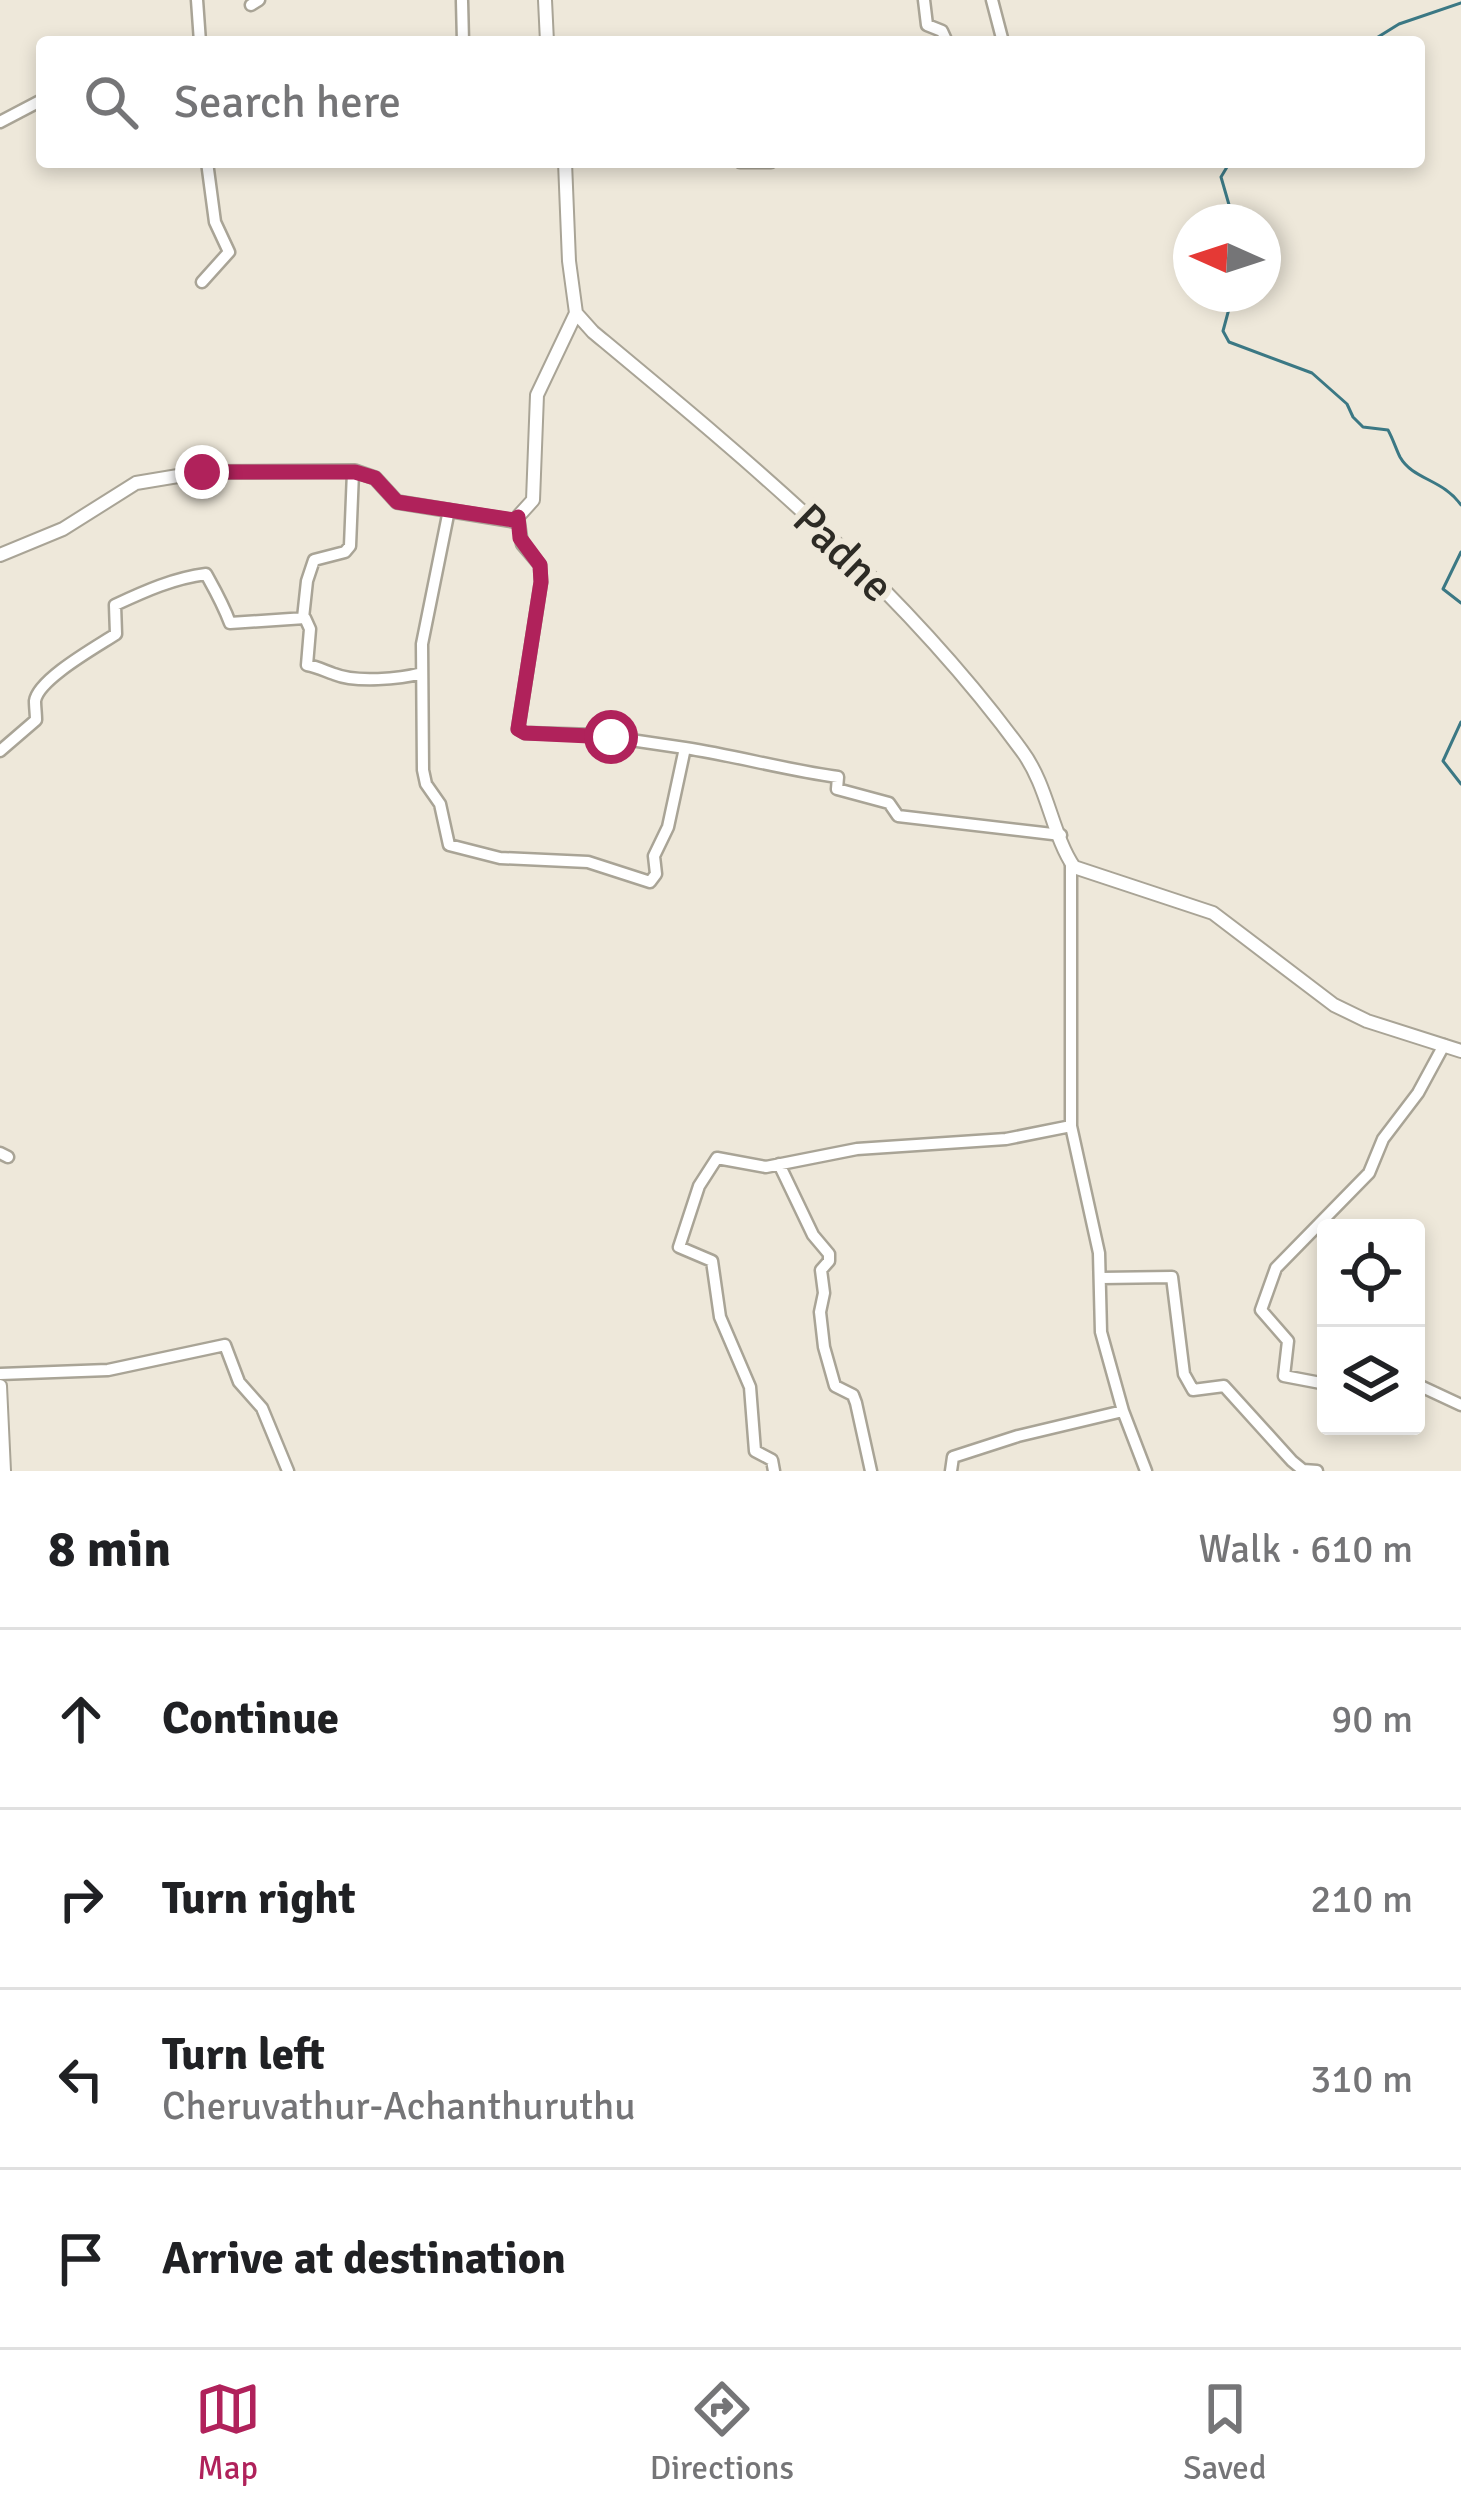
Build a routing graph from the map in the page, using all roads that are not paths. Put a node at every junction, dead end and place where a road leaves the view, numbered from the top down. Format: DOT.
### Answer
graph roads {
  1 [pos="197,0"];
  2 [pos="545,0"];
  3 [pos="924,0"];
  4 [pos="992,0"];
  5 [pos="462,1"];
  6 [pos="200,36"];
  7 [pos="464,36"];
  8 [pos="547,36"];
  9 [pos="944,36"];
  10 [pos="1001,36"];
  11 [pos="36,103"];
  12 [pos="0,122"];
  13 [pos="208,168"];
  14 [pos="565,168"];
  15 [pos="202,282"];
  16 [pos="576,313"];
  17 [pos="353,472"];
  18 [pos="449,510"];
  19 [pos="518,517"];
  20 [pos="0,555"];
  21 [pos="303,618"];
  22 [pos="422,673"];
  23 [pos="685,748"];
  24 [pos="0,751"];
  25 [pos="1061,835"];
  26 [pos="1071,863"];
  27 [pos="1444,1045"];
  28 [pos="1461,1051"];
  29 [pos="1071,1126"];
  30 [pos="779,1165"];
  31 [pos="1101,1278"];
  32 [pos="0,1374"];
  33 [pos="1317,1382"];
  34 [pos="0,1386"];
  35 [pos="1425,1388"];
  36 [pos="1461,1405"];
  37 [pos="1123,1412"];
  38 [pos="4,1471"];
  39 [pos="288,1471"];
  40 [pos="774,1471"];
  41 [pos="871,1471"];
  42 [pos="951,1471"];
  43 [pos="1145,1471"];
  44 [pos="1317,1471"];
  1 -- 6 [label="street"];
  2 -- 8 [label="main road"];
  3 -- 9 [label="street"];
  4 -- 10 [label="street"];
  5 -- 7 [label="street"];
  11 -- 12 [label="street"];
  13 -- 15 [label="street"];
  14 -- 16 [label="main road"];
  16 -- 19 [label="main road"];
  16 -- 25 [label="main road, Padne"];
  17 -- 18 [label="main road"];
  17 -- 20 [label="main road"];
  17 -- 21 [label="street"];
  18 -- 19 [label="main road"];
  18 -- 22 [label="street"];
  19 -- 23 [label="street"];
  21 -- 22 [label="street"];
  21 -- 24 [label="street"];
  22 -- 23 [label="street"];
  23 -- 25 [label="street"];
  25 -- 26 [label="main road, Padne"];
  26 -- 27 [label="main road"];
  26 -- 29 [label="street"];
  27 -- 28 [label="main road"];
  27 -- 33 [label="street"];
  29 -- 30 [label="street"];
  29 -- 31 [label="street"];
  30 -- 40 [label="street"];
  30 -- 41 [label="street"];
  31 -- 37 [label="street"];
  31 -- 44 [label="street"];
  32 -- 39 [label="street"];
  34 -- 38 [label="main road"];
  35 -- 36 [label="street"];
  37 -- 42 [label="street"];
  37 -- 43 [label="street"];
}
